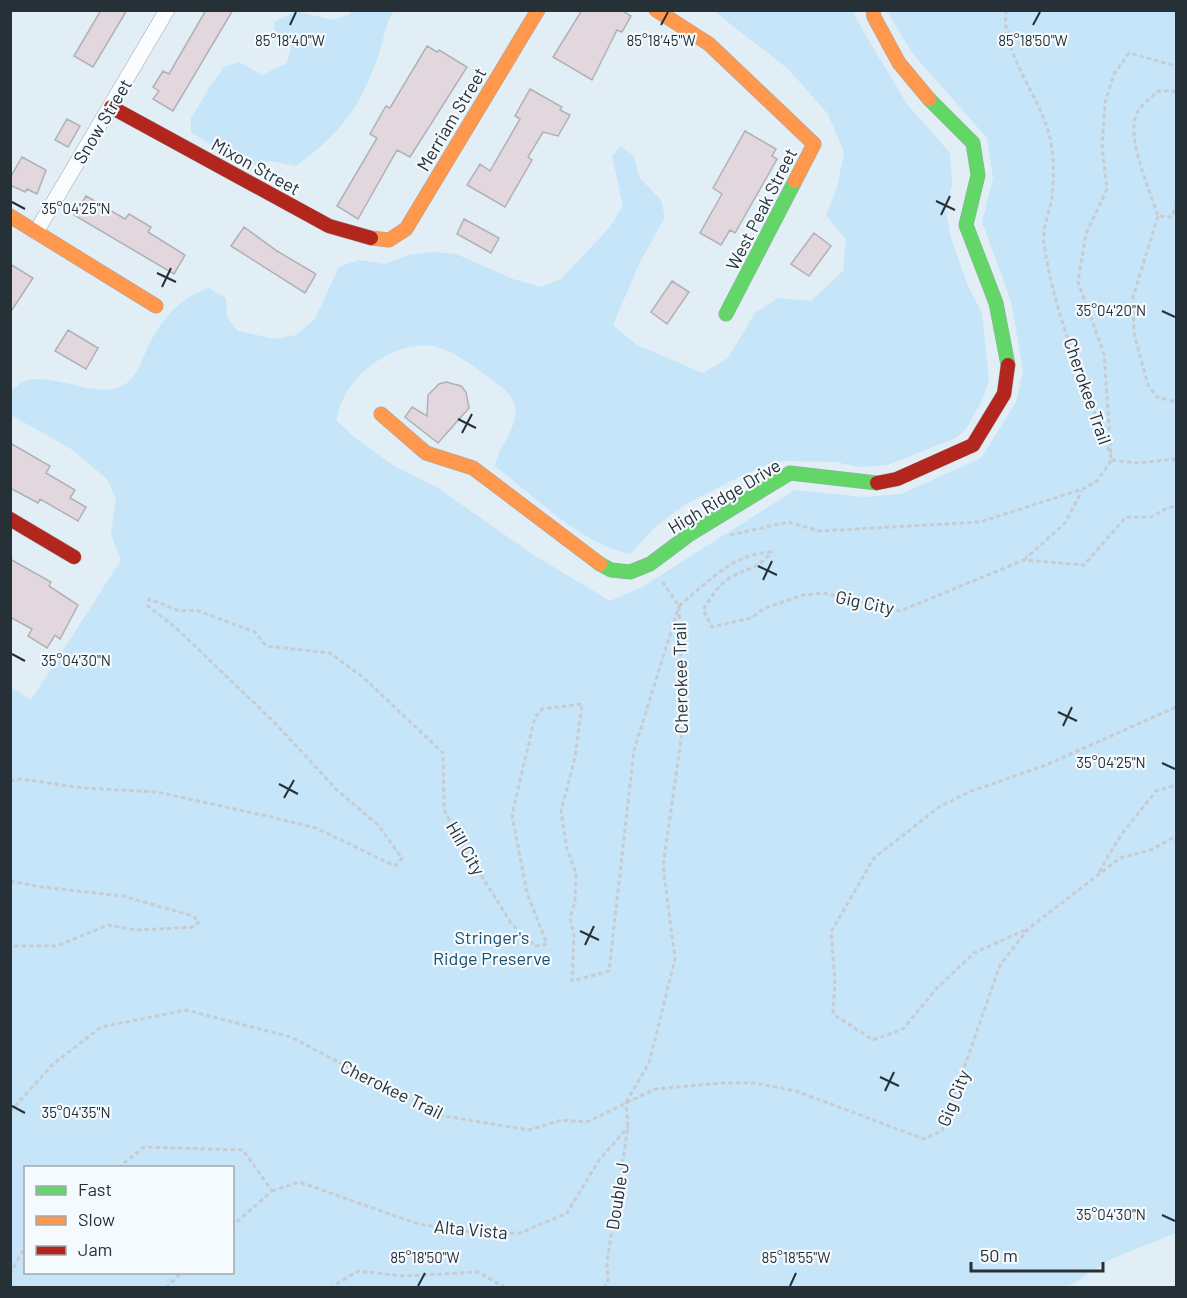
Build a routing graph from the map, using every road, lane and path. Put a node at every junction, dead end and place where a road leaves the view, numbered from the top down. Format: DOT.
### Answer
graph roads {
  1 [pos="167,10"];
  2 [pos="538,10"];
  3 [pos="656,10"];
  4 [pos="873,10"];
  5 [pos="1006,10"];
  6 [pos="1176,66"];
  7 [pos="1176,91"];
  8 [pos="111,107"];
  9 [pos="1176,204"];
  10 [pos="10,216"];
  11 [pos="1158,216"];
  12 [pos="36,232"];
  13 [pos="389,240"];
  14 [pos="156,306"];
  15 [pos="726,314"];
  16 [pos="1176,402"];
  17 [pos="381,414"];
  18 [pos="1176,459"];
  19 [pos="1112,460"];
  20 [pos="1083,489"];
  21 [pos="1176,507"];
  22 [pos="10,519"];
  23 [pos="723,537"];
  24 [pos="75,557"];
  25 [pos="1024,560"];
  26 [pos="650,564"];
  27 [pos="679,606"];
  28 [pos="1176,707"];
  29 [pos="10,781"];
  30 [pos="1176,785"];
  31 [pos="1176,836"];
  32 [pos="1098,874"];
  33 [pos="10,881"];
  34 [pos="1028,929"];
  35 [pos="10,946"];
  36 [pos="626,1102"];
  37 [pos="10,1113"];
  38 [pos="628,1127"];
  39 [pos="119,1166"];
  40 [pos="272,1191"];
  41 [pos="234,1224"];
  42 [pos="24,1249"];
  43 [pos="10,1274"];
  44 [pos="180,1274"];
  45 [pos="609,1282"];
  46 [pos="166,1287"];
  47 [pos="330,1287"];
  48 [pos="506,1287"];
  49 [pos="603,1287"];
  50 [pos="610,1287"];
  1 -- 8 [label="street, Snow Street"];
  2 -- 13 [label="street, Merriam Street"];
  3 -- 15 [label="street, West Peak Street"];
  4 -- 26 [label="street, High Ridge Drive"];
  5 -- 19 [label="path, Cherokee Trail"];
  6 -- 19 [label="path"];
  7 -- 11 [label="path"];
  8 -- 12 [label="street, Snow Street"];
  8 -- 13 [label="street, Mixon Street"];
  9 -- 11 [label="path"];
  10 -- 12 [label="street"];
  11 -- 16 [label="path"];
  12 -- 14 [label="street"];
  17 -- 26 [label="street"];
  18 -- 19 [label="path"];
  19 -- 20 [label="path, Cherokee Trail"];
  20 -- 23 [label="path, Cherokee Trail"];
  20 -- 25 [label="path"];
  21 -- 25 [label="path, Gig City"];
  22 -- 24 [label="street"];
  25 -- 27 [label="path, Gig City"];
  26 -- 27 [label="path, Cherokee Trail"];
  27 -- 29 [label="path, Hill City"];
  27 -- 36 [label="path, Cherokee Trail"];
  28 -- 34 [label="path"];
  30 -- 32 [label="path"];
  31 -- 32 [label="path, Gig City"];
  32 -- 34 [label="path, Gig City"];
  33 -- 35 [label="path"];
  34 -- 36 [label="path, Gig City"];
  36 -- 37 [label="path, Cherokee Trail"];
  36 -- 38 [label="path, Double J"];
  38 -- 40 [label="path, Alta Vista"];
  38 -- 45 [label="path, Double J"];
  39 -- 40 [label="path"];
  40 -- 41 [label="path"];
  42 -- 43 [label="path"];
  44 -- 46 [label="path"];
  45 -- 49 [label="path"];
  45 -- 50 [label="path, Double J"];
  47 -- 48 [label="path"];
}
